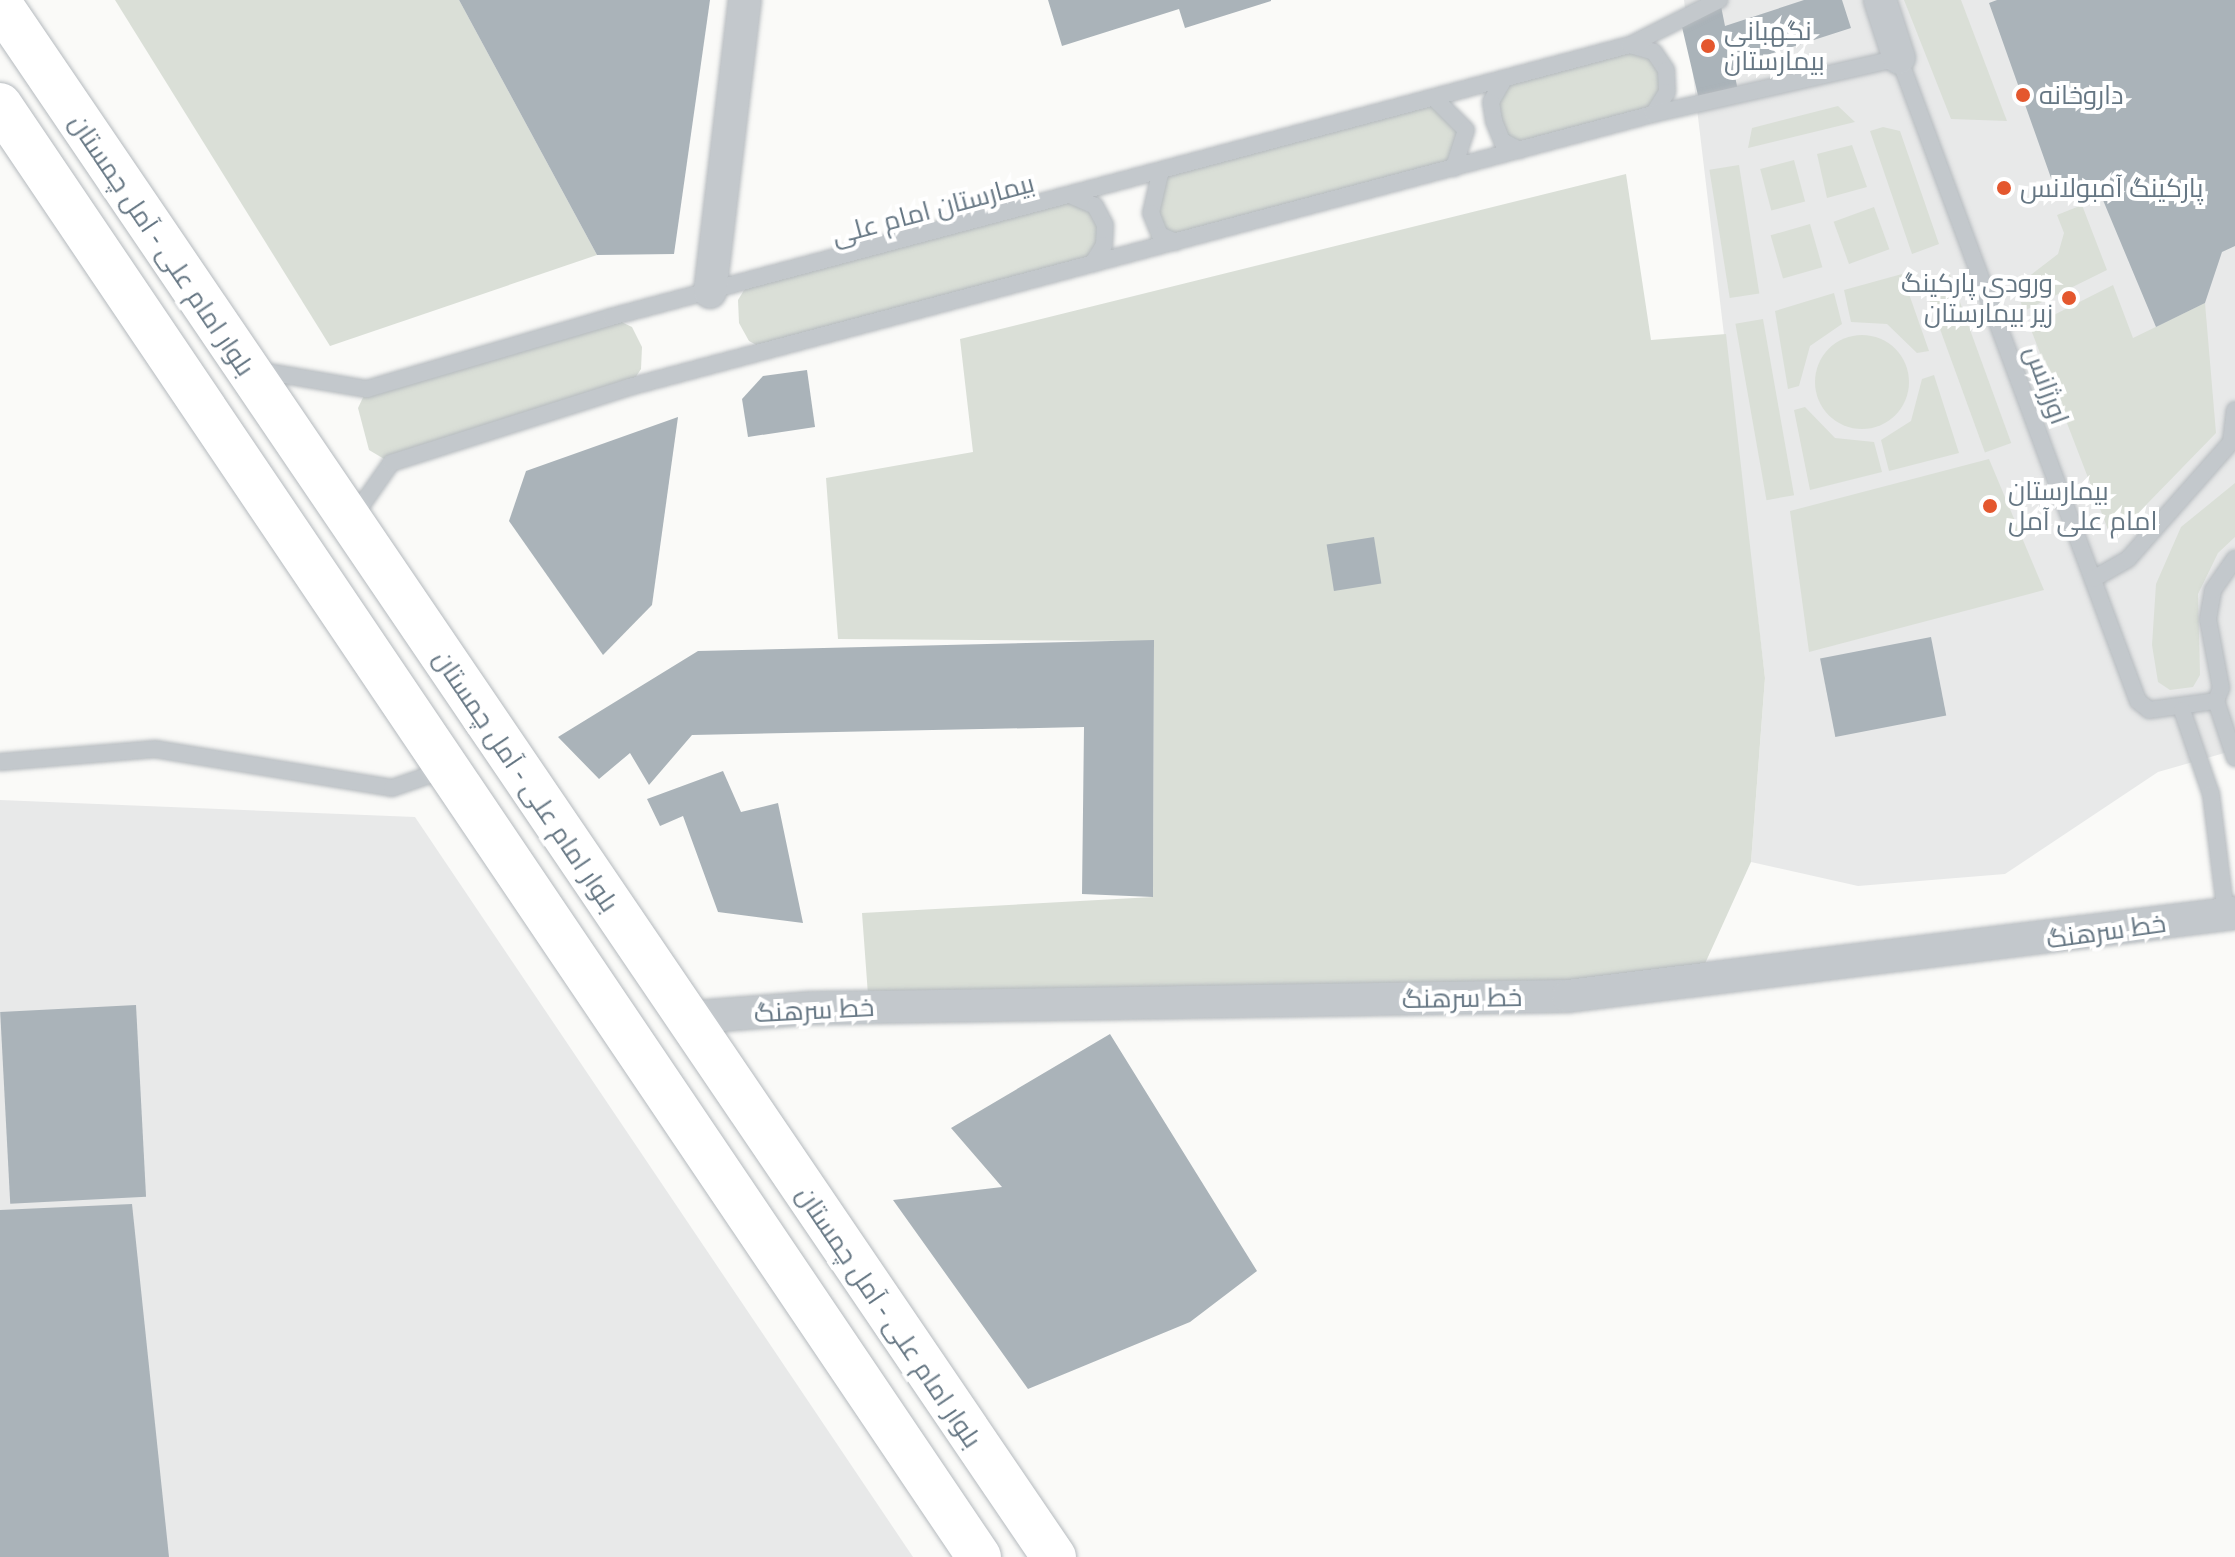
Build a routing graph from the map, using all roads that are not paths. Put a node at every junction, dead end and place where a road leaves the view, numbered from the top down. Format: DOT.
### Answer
graph roads {
  1 [pos="745,0"];
  2 [pos="1880,0"];
  3 [pos="1714,1"];
  4 [pos="0,4"];
  5 [pos="1630,45"];
  6 [pos="1899,58"];
  7 [pos="1503,81"];
  8 [pos="1436,100"];
  9 [pos="0,105"];
  10 [pos="1653,114"];
  11 [pos="1520,150"];
  12 [pos="1454,168"];
  13 [pos="1160,174"];
  14 [pos="1074,197"];
  15 [pos="1176,242"];
  16 [pos="1092,264"];
  17 [pos="710,292"];
  18 [pos="246,369"];
  19 [pos="2235,410"];
  20 [pos="348,525"];
  21 [pos="2235,559"];
  22 [pos="2093,579"];
  23 [pos="2216,701"];
  24 [pos="2182,710"];
  25 [pos="493,727"];
  26 [pos="2235,758"];
  27 [pos="0,762"];
  28 [pos="447,769"];
  29 [pos="2230,914"];
  30 [pos="684,1018"];
  31 [pos="979,1557"];
  32 [pos="1054,1557"];
  1 -- 17 [label="street"];
  2 -- 6 [label="street"];
  3 -- 5 [label="lane, بیمارستان امام علی"];
  4 -- 18 [label="main road, بلوار امام علی - آمل چمستان"];
  5 -- 7 [label="lane, بیمارستان امام علی"];
  5 -- 10 [label="lane"];
  6 -- 10 [label="lane"];
  6 -- 22 [label="lane, اورژانس"];
  7 -- 8 [label="lane, بیمارستان امام علی"];
  7 -- 11 [label="lane"];
  8 -- 12 [label="lane"];
  8 -- 13 [label="lane, بیمارستان امام علی"];
  9 -- 28 [label="main road"];
  10 -- 11 [label="lane"];
  11 -- 12 [label="lane"];
  12 -- 15 [label="lane"];
  13 -- 14 [label="lane, بیمارستان امام علی"];
  13 -- 15 [label="lane"];
  14 -- 16 [label="lane"];
  14 -- 17 [label="lane, بیمارستان امام علی"];
  15 -- 16 [label="lane"];
  16 -- 20 [label="lane"];
  17 -- 18 [label="lane, بیمارستان امام علی"];
  18 -- 20 [label="main road, بلوار امام علی - آمل چمستان"];
  19 -- 22 [label="lane"];
  20 -- 25 [label="main road, بلوار امام علی - آمل چمستان"];
  21 -- 23 [label="lane"];
  22 -- 24 [label="lane, اورژانس"];
  23 -- 24 [label="lane, اورژانس"];
  23 -- 26 [label="lane"];
  24 -- 29 [label="lane"];
  25 -- 28 [label="main road"];
  25 -- 30 [label="main road, بلوار امام علی - آمل چمستان"];
  27 -- 28 [label="lane"];
  28 -- 31 [label="main road"];
  29 -- 30 [label="street, خط سرهنگ"];
  30 -- 32 [label="main road, بلوار امام علی - آمل چمستان"];
}
